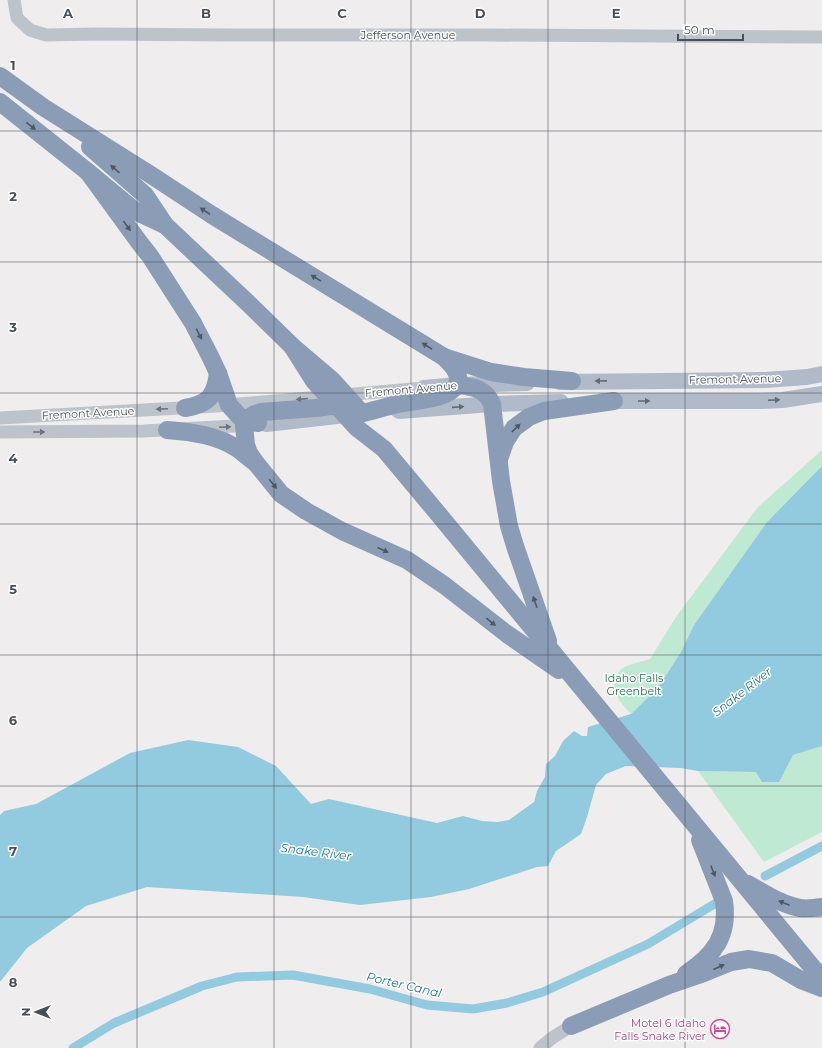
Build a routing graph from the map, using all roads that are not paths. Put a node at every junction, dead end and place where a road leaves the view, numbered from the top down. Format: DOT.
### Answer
graph roads {
  1 [pos="14,0"];
  2 [pos="822,36"];
  3 [pos="0,76"];
  4 [pos="0,102"];
  5 [pos="43,107"];
  6 [pos="88,172"];
  7 [pos="165,225"];
  8 [pos="292,346"];
  9 [pos="444,357"];
  10 [pos="218,373"];
  11 [pos="822,374"];
  12 [pos="572,381"];
  13 [pos="457,385"];
  14 [pos="424,388"];
  15 [pos="822,394"];
  16 [pos="614,401"];
  17 [pos="492,404"];
  18 [pos="229,405"];
  19 [pos="186,408"];
  20 [pos="0,418"];
  21 [pos="245,423"];
  22 [pos="363,423"];
  23 [pos="266,424"];
  24 [pos="167,430"];
  25 [pos="0,432"];
  26 [pos="255,462"];
  27 [pos="498,462"];
  28 [pos="552,652"];
  29 [pos="577,681"];
  30 [pos="693,822"];
  31 [pos="740,880"];
  32 [pos="822,907"];
  33 [pos="822,979"];
  34 [pos="669,985"];
  35 [pos="822,988"];
  36 [pos="571,1026"];
  37 [pos="540,1048"];
  1 -- 2 [label="street, Jefferson Avenue"];
  3 -- 5 [label="highway"];
  4 -- 6 [label="highway, one-way"];
  7 -- 5 [label="highway, one-way"];
  9 -- 5 [label="highway, one-way"];
  6 -- 7 [label="highway"];
  6 -- 10 [label="highway, one-way"];
  7 -- 8 [label="highway"];
  8 -- 22 [label="highway"];
  8 -- 22 [label="highway"];
  9 -- 12 [label="highway"];
  9 -- 13 [label="highway"];
  10 -- 18 [label="highway"];
  10 -- 19 [label="highway"];
  11 -- 12 [label="main road, Fremont Avenue, one-way"];
  12 -- 13 [label="main road, Fremont Avenue"];
  13 -- 14 [label="main road, Fremont Avenue"];
  13 -- 17 [label="highway"];
  13 -- 22 [label="highway"];
  14 -- 18 [label="street, Fremont Avenue, one-way"];
  14 -- 21 [label="highway"];
  16 -- 15 [label="main road, Fremont Avenue, one-way"];
  16 -- 17 [label="main road, Fremont Avenue"];
  27 -- 16 [label="highway, one-way"];
  22 -- 17 [label="main road, Fremont Avenue, one-way"];
  17 -- 27 [label="highway"];
  18 -- 19 [label="street, Fremont Avenue"];
  18 -- 21 [label="highway"];
  19 -- 20 [label="street, Fremont Avenue, one-way"];
  21 -- 23 [label="highway"];
  24 -- 21 [label="street, Fremont Avenue, one-way"];
  21 -- 26 [label="highway"];
  22 -- 23 [label="main road, Fremont Avenue"];
  22 -- 28 [label="highway"];
  25 -- 24 [label="street, Fremont Avenue, one-way"];
  24 -- 26 [label="highway"];
  26 -- 29 [label="highway, one-way"];
  28 -- 27 [label="highway, one-way"];
  28 -- 29 [label="highway"];
  29 -- 30 [label="highway"];
  30 -- 31 [label="highway"];
  30 -- 34 [label="highway, one-way"];
  32 -- 31 [label="highway, one-way"];
  31 -- 33 [label="highway"];
  34 -- 35 [label="highway, one-way"];
  34 -- 36 [label="highway"];
  36 -- 37 [label="street"];
}
